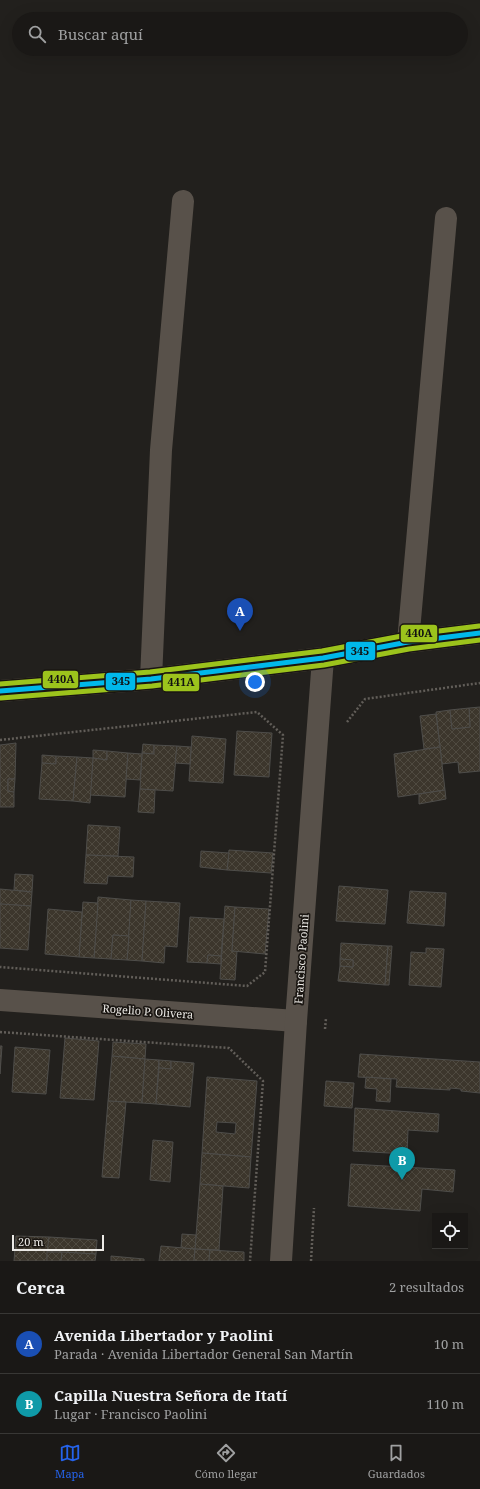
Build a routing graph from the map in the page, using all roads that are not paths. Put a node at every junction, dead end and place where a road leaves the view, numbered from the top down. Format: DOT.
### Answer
graph roads {
  1 [pos="183,201"];
  2 [pos="446,218"];
  3 [pos="480,633"];
  4 [pos="408,642"];
  5 [pos="323,658"];
  6 [pos="151,679"];
  7 [pos="0,691"];
  8 [pos="0,1000"];
  9 [pos="296,1021"];
  10 [pos="281,1261"];
  1 -- 6 [label="street"];
  2 -- 4 [label="street"];
  3 -- 4 [label="main road"];
  4 -- 5 [label="main road"];
  5 -- 6 [label="main road"];
  5 -- 9 [label="street, Francisco Paolini"];
  6 -- 7 [label="main road"];
  8 -- 9 [label="street, Rogelio P. Olivera"];
  9 -- 10 [label="street, Francisco Paolini"];
}
